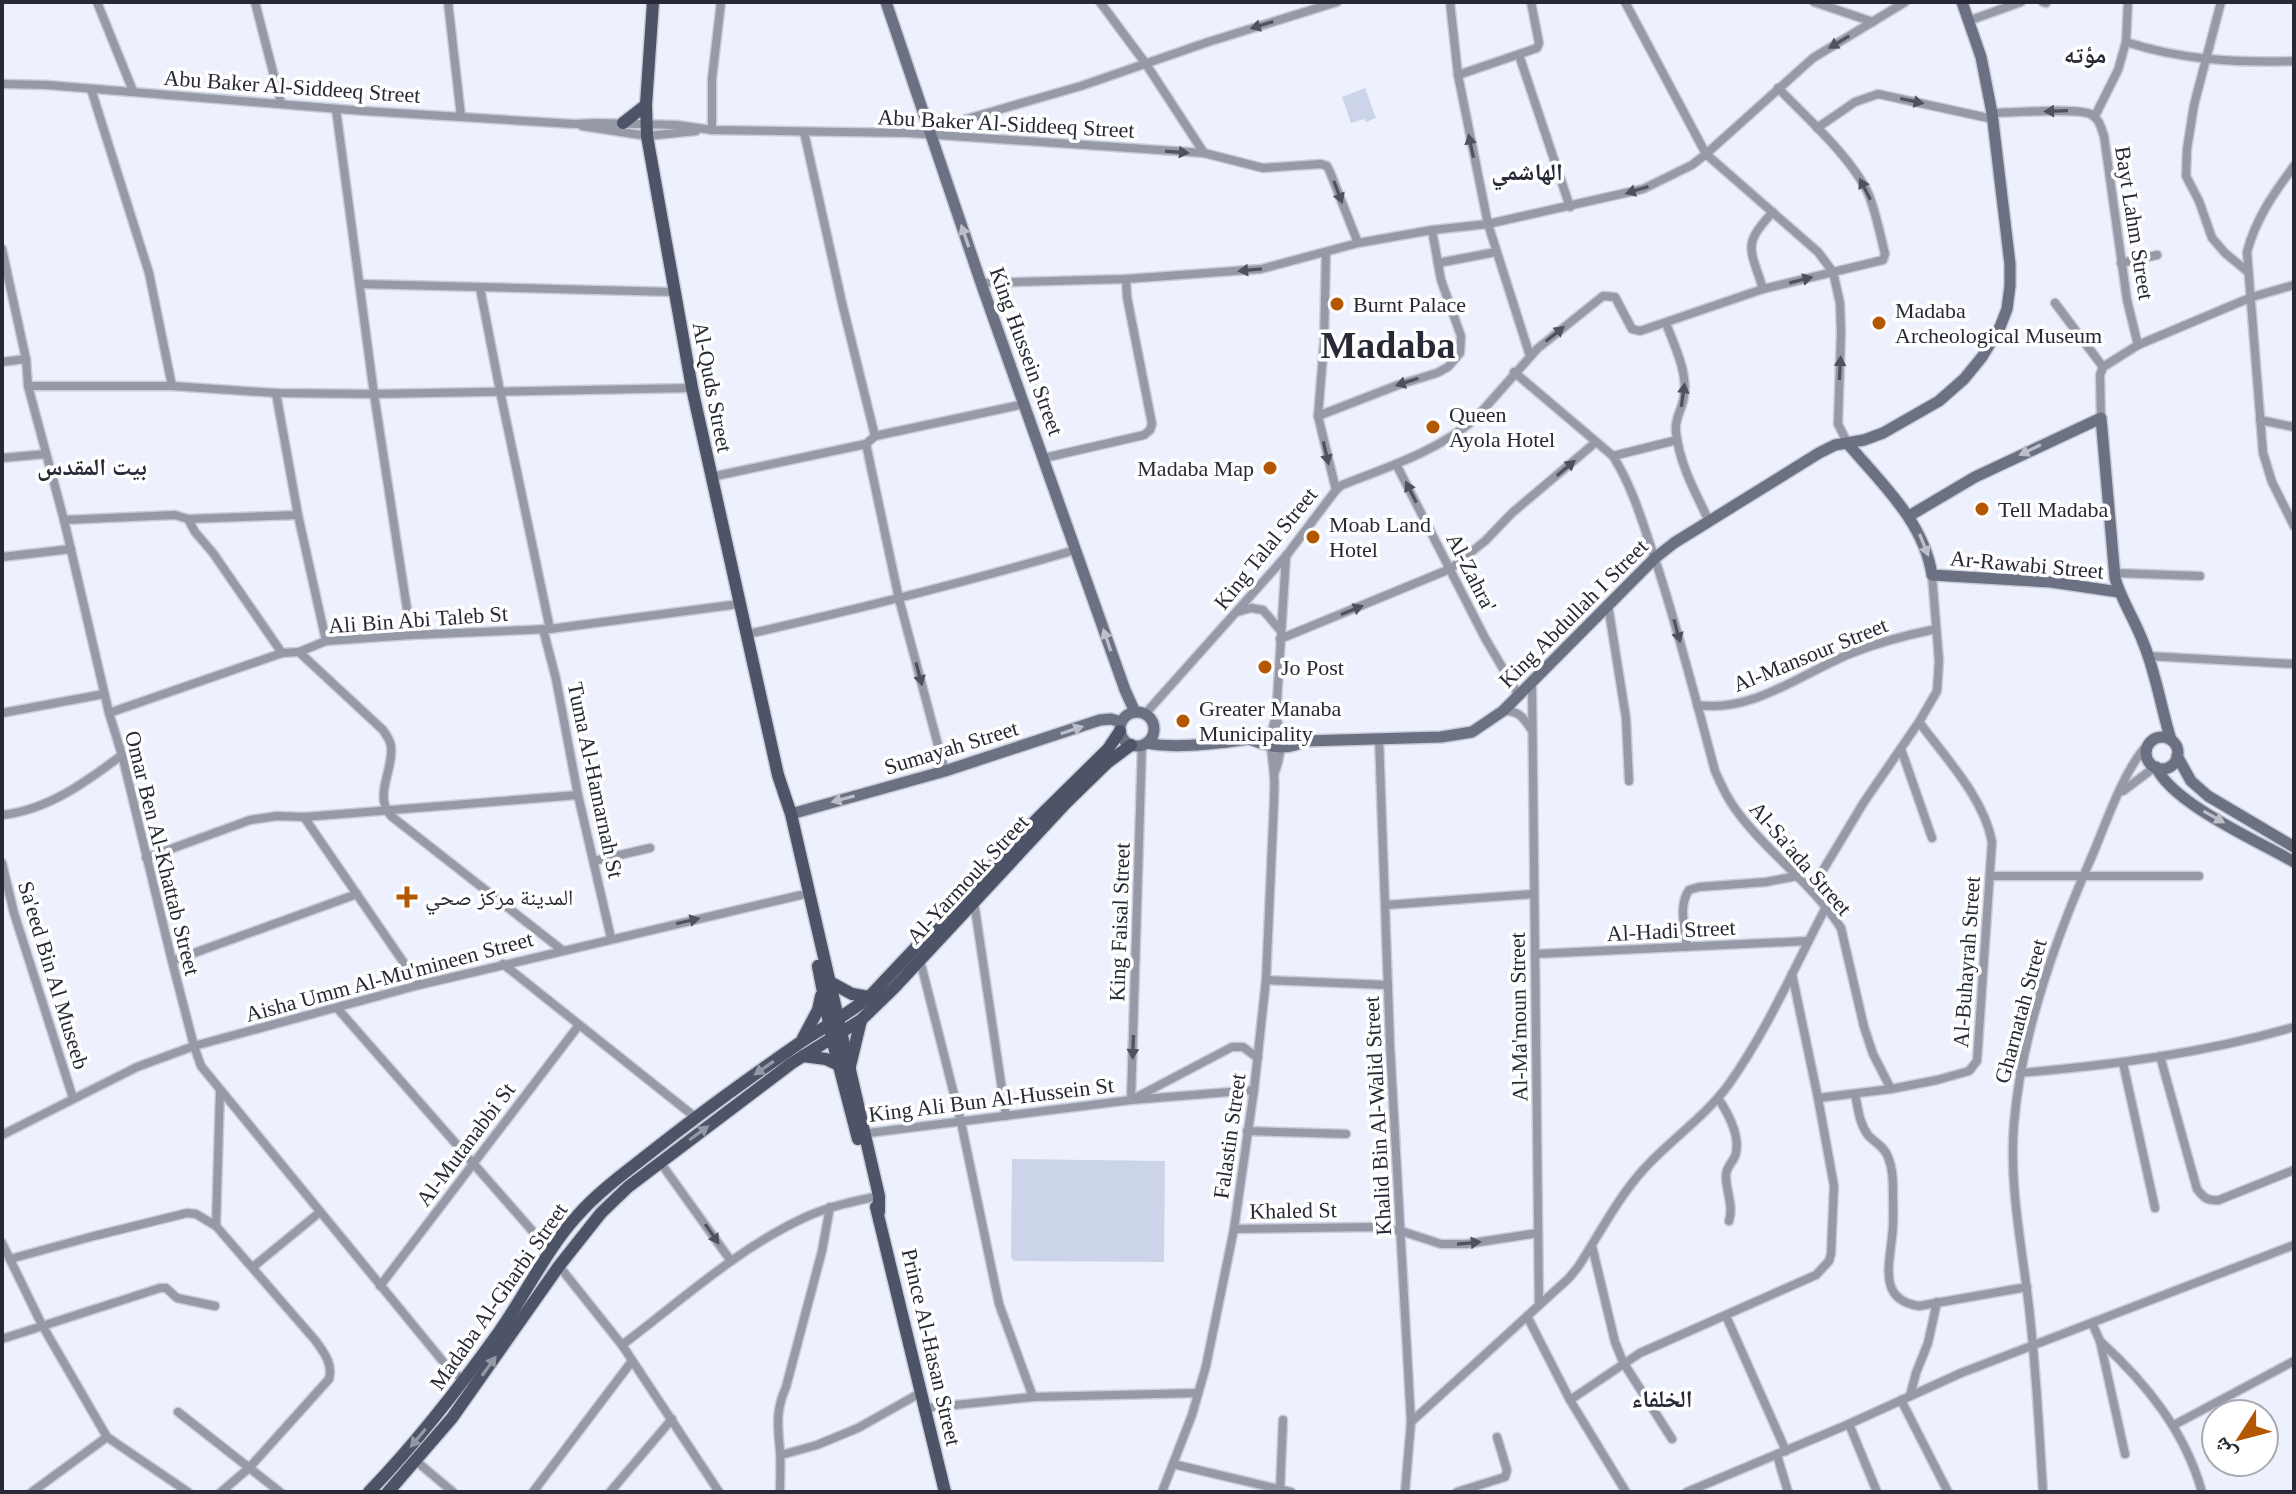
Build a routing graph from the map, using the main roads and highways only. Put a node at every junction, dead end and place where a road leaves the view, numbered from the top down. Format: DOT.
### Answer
graph roads {
  1 [pos="653,2"];
  2 [pos="886,2"];
  3 [pos="1962,2"];
  4 [pos="646,105"];
  5 [pos="623,123"];
  6 [pos="1848,444"];
  7 [pos="1909,516"];
  8 [pos="2119,592"];
  9 [pos="2161,709"];
  10 [pos="1140,713"];
  11 [pos="1121,727"];
  12 [pos="2171,740"];
  13 [pos="2150,742"];
  14 [pos="1140,744"];
  15 [pos="2177,756"];
  16 [pos="2155,767"];
  17 [pos="787,814"];
  18 [pos="2294,847"];
  19 [pos="2294,862"];
  20 [pos="809,913"];
  21 [pos="826,986"];
  22 [pos="869,997"];
  23 [pos="861,1020"];
  24 [pos="835,1030"];
  25 [pos="802,1041"];
  26 [pos="803,1056"];
  27 [pos="844,1067"];
  28 [pos="369,1492"];
  29 [pos="388,1492"];
  30 [pos="945,1492"];
  1 -- 4 [label="main road, Al-Quds Street"];
  10 -- 2 [label="main road, King Hussein Street, one-way"];
  3 -- 6 [label="main road, King Abdullah I Street"];
  4 -- 5 [label="main road"];
  4 -- 17 [label="main road, Al-Quds Street"];
  6 -- 7 [label="main road"];
  6 -- 14 [label="main road, King Abdullah I Street"];
  7 -- 8 [label="main road, Ar-Rawabi Street, one-way"];
  8 -- 7 [label="main road, one-way"];
  8 -- 9 [label="main road"];
  9 -- 12 [label="main road"];
  9 -- 13 [label="main road, Gharnatah Street"];
  10 -- 11 [label="main road"];
  10 -- 14 [label="main road"];
  11 -- 14 [label="main road"];
  11 -- 17 [label="main road, Sumayah Street"];
  11 -- 22 [label="main road, Al-Yarmouk Street"];
  12 -- 13 [label="main road"];
  12 -- 15 [label="main road"];
  13 -- 16 [label="main road"];
  14 -- 23 [label="main road, Al-Yarmouk Street"];
  15 -- 16 [label="main road"];
  15 -- 18 [label="main road"];
  16 -- 19 [label="main road, one-way"];
  17 -- 20 [label="main road, Al-Quds Street"];
  17 -- 20 [label="main road, Al-Quds Street"];
  20 -- 21 [label="main road, Al-Quds Street"];
  21 -- 22 [label="main road"];
  21 -- 24 [label="main road, Al-Quds Street"];
  21 -- 25 [label="main road"];
  22 -- 24 [label="main road, Al-Yarmouk Street"];
  23 -- 24 [label="main road, Al-Yarmouk Street"];
  23 -- 27 [label="main road"];
  24 -- 25 [label="main road, Madaba Al-Gharbi Street"];
  24 -- 26 [label="main road, Madaba Al-Gharbi Street"];
  24 -- 27 [label="main road, Prince Al-Hasan Street"];
  25 -- 28 [label="main road, Madaba Al-Gharbi Street, one-way"];
  26 -- 27 [label="main road"];
  29 -- 26 [label="main road, Madaba Al-Gharbi Street, one-way"];
  27 -- 30 [label="main road, Prince Al-Hasan Street"];
}
